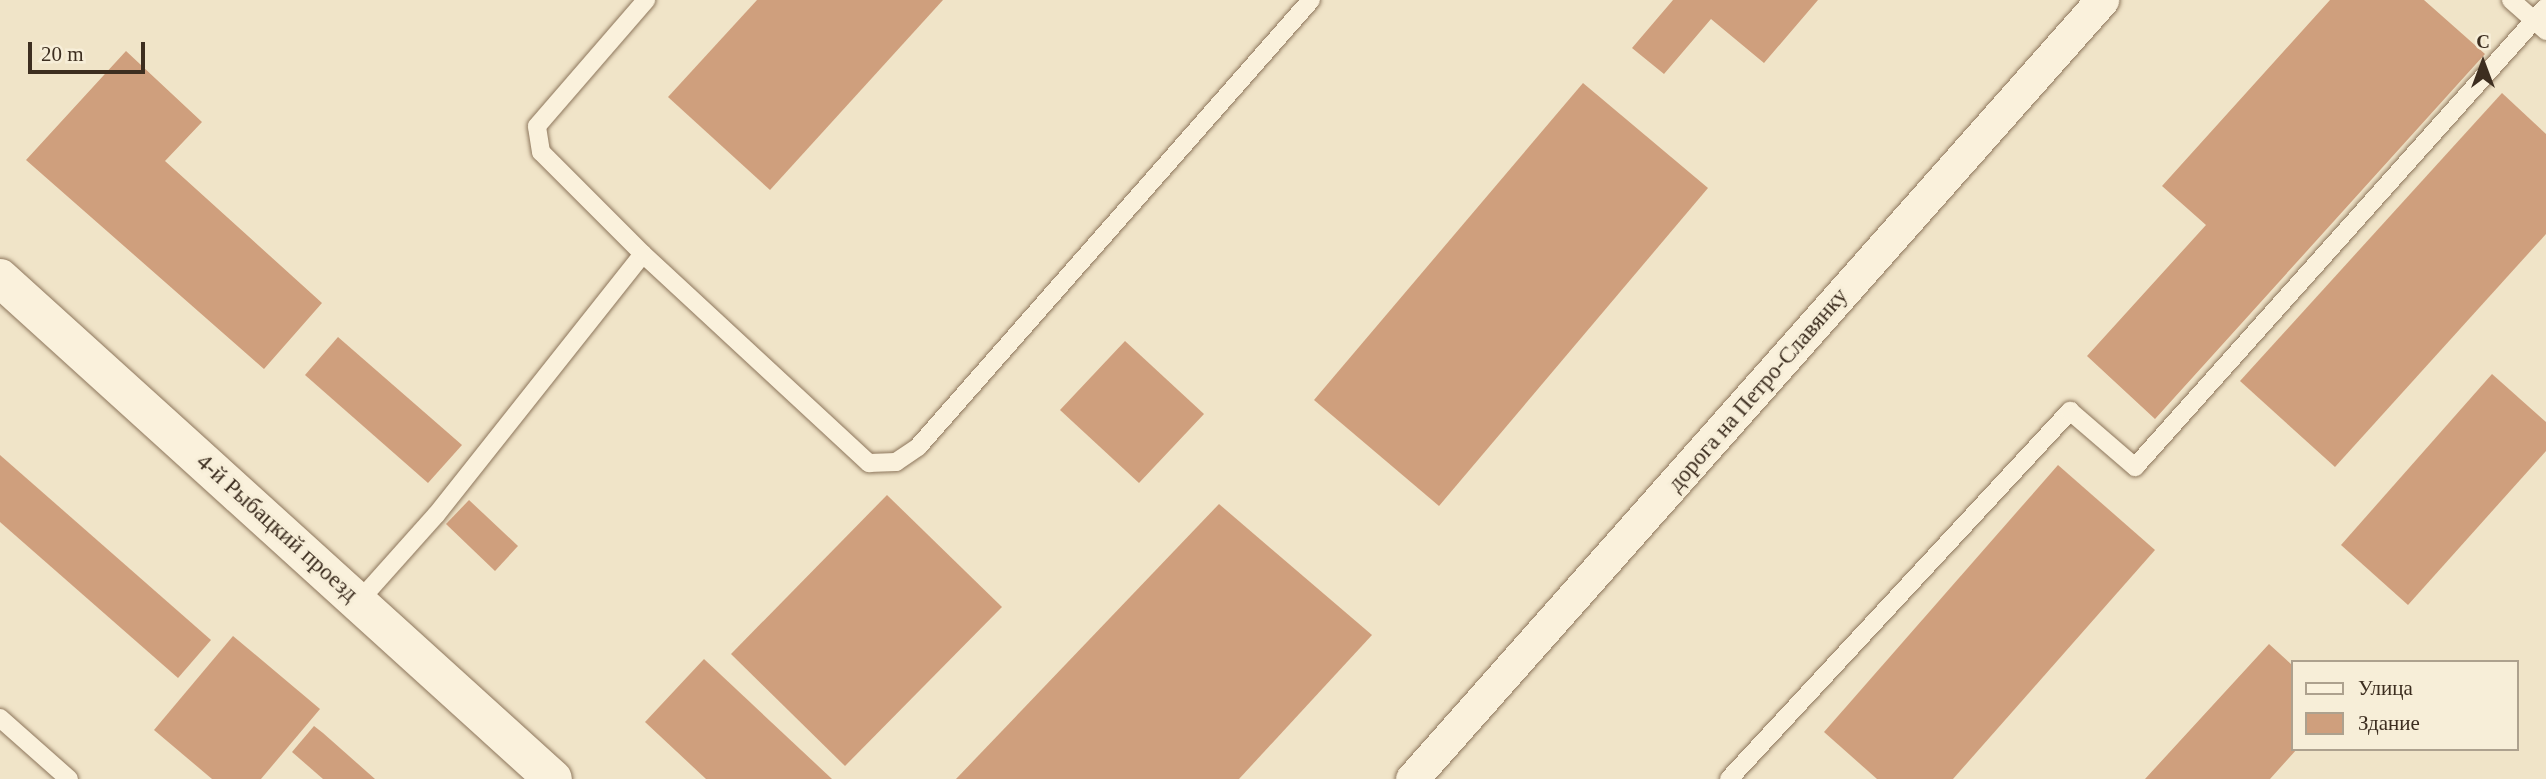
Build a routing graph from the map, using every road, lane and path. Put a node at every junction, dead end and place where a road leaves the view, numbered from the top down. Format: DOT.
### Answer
graph roads {
  1 [pos="646,0"];
  2 [pos="1311,0"];
  3 [pos="2102,0"];
  4 [pos="2511,0"];
  5 [pos="2542,19"];
  6 [pos="643,254"];
  7 [pos="0,278"];
  8 [pos="359,601"];
  9 [pos="0,718"];
  10 [pos="69,779"];
  11 [pos="553,779"];
  12 [pos="1412,779"];
  13 [pos="1729,779"];
  1 -- 6 [label="lane"];
  2 -- 6 [label="lane"];
  3 -- 12 [label="street, дорога на Петро-Славянку"];
  4 -- 5 [label="lane"];
  5 -- 13 [label="lane"];
  6 -- 8 [label="lane"];
  7 -- 8 [label="street, 4-й Рыбацкий проезд"];
  8 -- 11 [label="street, 4-й Рыбацкий проезд"];
  9 -- 10 [label="lane"];
}
